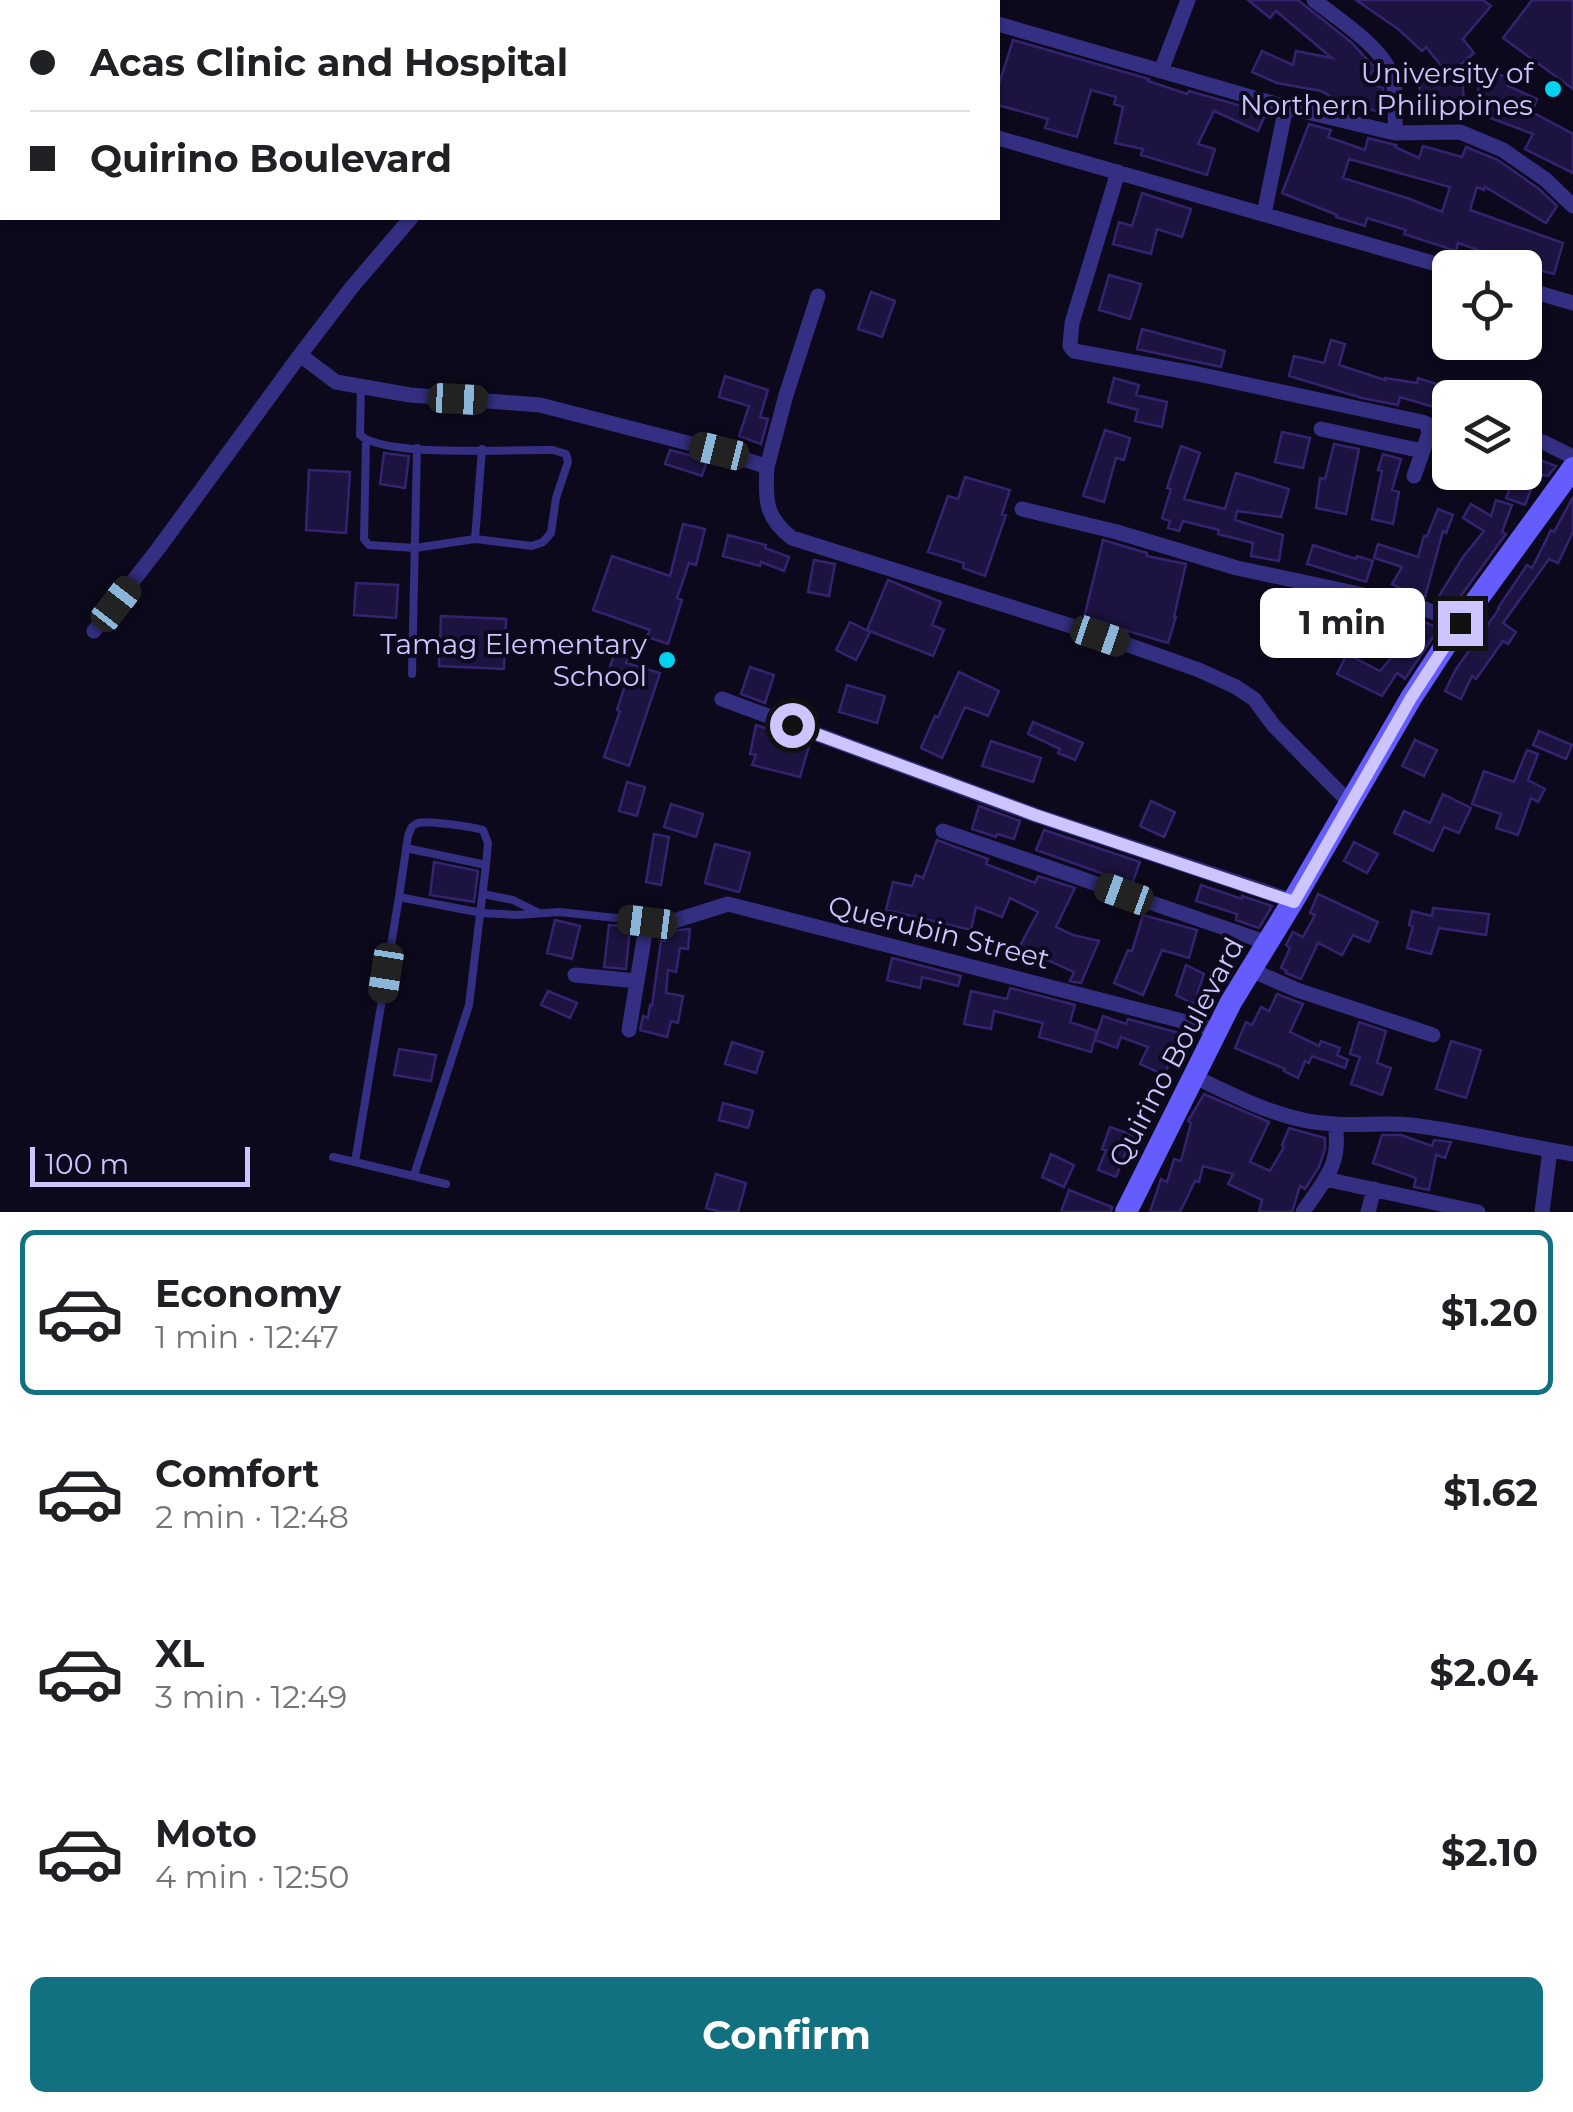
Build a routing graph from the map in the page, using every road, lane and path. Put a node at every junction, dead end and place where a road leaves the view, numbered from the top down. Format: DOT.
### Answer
graph roads {
  1 [pos="1188,0"];
  2 [pos="1314,0"];
  3 [pos="1000,25"];
  4 [pos="1162,71"];
  5 [pos="1286,107"];
  6 [pos="1395,133"];
  7 [pos="1000,139"];
  8 [pos="1118,172"];
  9 [pos="1573,206"];
  10 [pos="1264,214"];
  11 [pos="409,220"];
  12 [pos="1432,263"];
  13 [pos="1542,294"];
  14 [pos="818,296"];
  15 [pos="1573,303"];
  16 [pos="300,355"];
  17 [pos="360,386"];
  18 [pos="1429,428"];
  19 [pos="1320,429"];
  20 [pos="366,440"];
  21 [pos="1542,442"];
  22 [pos="417,448"];
  23 [pos="482,450"];
  24 [pos="1422,451"];
  25 [pos="1573,457"];
  26 [pos="767,468"];
  27 [pos="1573,468"];
  28 [pos="1414,476"];
  29 [pos="1022,509"];
  30 [pos="474,539"];
  31 [pos="415,548"];
  32 [pos="1460,623"];
  33 [pos="94,631"];
  34 [pos="412,674"];
  35 [pos="722,699"];
  36 [pos="1350,802"];
  37 [pos="943,831"];
  38 [pos="406,848"];
  39 [pos="486,866"];
  40 [pos="484,894"];
  41 [pos="399,897"];
  42 [pos="1294,902"];
  43 [pos="537,912"];
  44 [pos="482,913"];
  45 [pos="647,922"];
  46 [pos="1268,943"];
  47 [pos="1251,970"];
  48 [pos="575,975"];
  49 [pos="637,981"];
  50 [pos="629,1030"];
  51 [pos="1218,1030"];
  52 [pos="1433,1035"];
  53 [pos="1194,1078"];
  54 [pos="1335,1124"];
  55 [pos="1550,1150"];
  56 [pos="1573,1154"];
  57 [pos="333,1156"];
  58 [pos="355,1162"];
  59 [pos="414,1176"];
  60 [pos="1324,1179"];
  61 [pos="446,1184"];
  62 [pos="1374,1188"];
  63 [pos="1126,1212"];
  64 [pos="1303,1212"];
  65 [pos="1368,1212"];
  66 [pos="1478,1212"];
  67 [pos="1542,1212"];
  1 -- 4 [label="street"];
  2 -- 6 [label="street"];
  3 -- 4 [label="street"];
  4 -- 5 [label="street"];
  5 -- 6 [label="street"];
  5 -- 10 [label="street"];
  6 -- 9 [label="street"];
  7 -- 8 [label="street"];
  8 -- 10 [label="street"];
  8 -- 18 [label="street"];
  10 -- 12 [label="street"];
  11 -- 16 [label="street"];
  13 -- 15 [label="street"];
  14 -- 26 [label="street"];
  16 -- 17 [label="street"];
  16 -- 33 [label="street"];
  17 -- 20 [label="lane"];
  17 -- 26 [label="street"];
  18 -- 24 [label="street"];
  19 -- 24 [label="street"];
  20 -- 22 [label="lane"];
  20 -- 31 [label="lane"];
  21 -- 25 [label="street"];
  22 -- 23 [label="lane"];
  22 -- 31 [label="lane"];
  23 -- 30 [label="lane"];
  23 -- 30 [label="lane"];
  24 -- 28 [label="street"];
  26 -- 36 [label="street"];
  27 -- 32 [label="main road, Quirino Boulevard"];
  29 -- 32 [label="street"];
  30 -- 31 [label="lane"];
  31 -- 34 [label="lane"];
  32 -- 36 [label="main road, Quirino Boulevard"];
  35 -- 42 [label="street"];
  36 -- 42 [label="main road, Quirino Boulevard"];
  37 -- 46 [label="street"];
  38 -- 39 [label="lane"];
  38 -- 39 [label="lane"];
  38 -- 41 [label="lane"];
  39 -- 40 [label="lane"];
  40 -- 43 [label="lane"];
  40 -- 44 [label="lane"];
  41 -- 44 [label="lane"];
  41 -- 58 [label="lane"];
  42 -- 46 [label="main road, Quirino Boulevard"];
  43 -- 44 [label="lane"];
  43 -- 45 [label="lane"];
  44 -- 59 [label="lane"];
  45 -- 49 [label="street"];
  45 -- 51 [label="street, Querubin Street"];
  46 -- 47 [label="main road, Quirino Boulevard"];
  47 -- 51 [label="main road, Quirino Boulevard"];
  47 -- 52 [label="street"];
  48 -- 49 [label="street"];
  49 -- 50 [label="street"];
  51 -- 53 [label="main road, Quirino Boulevard"];
  53 -- 54 [label="street"];
  53 -- 63 [label="main road, Quirino Boulevard"];
  54 -- 55 [label="street"];
  54 -- 60 [label="street"];
  55 -- 56 [label="street"];
  55 -- 67 [label="street"];
  57 -- 58 [label="lane"];
  58 -- 59 [label="lane"];
  59 -- 61 [label="lane"];
  60 -- 62 [label="street"];
  60 -- 64 [label="street"];
  62 -- 65 [label="street"];
  62 -- 66 [label="street"];
}
